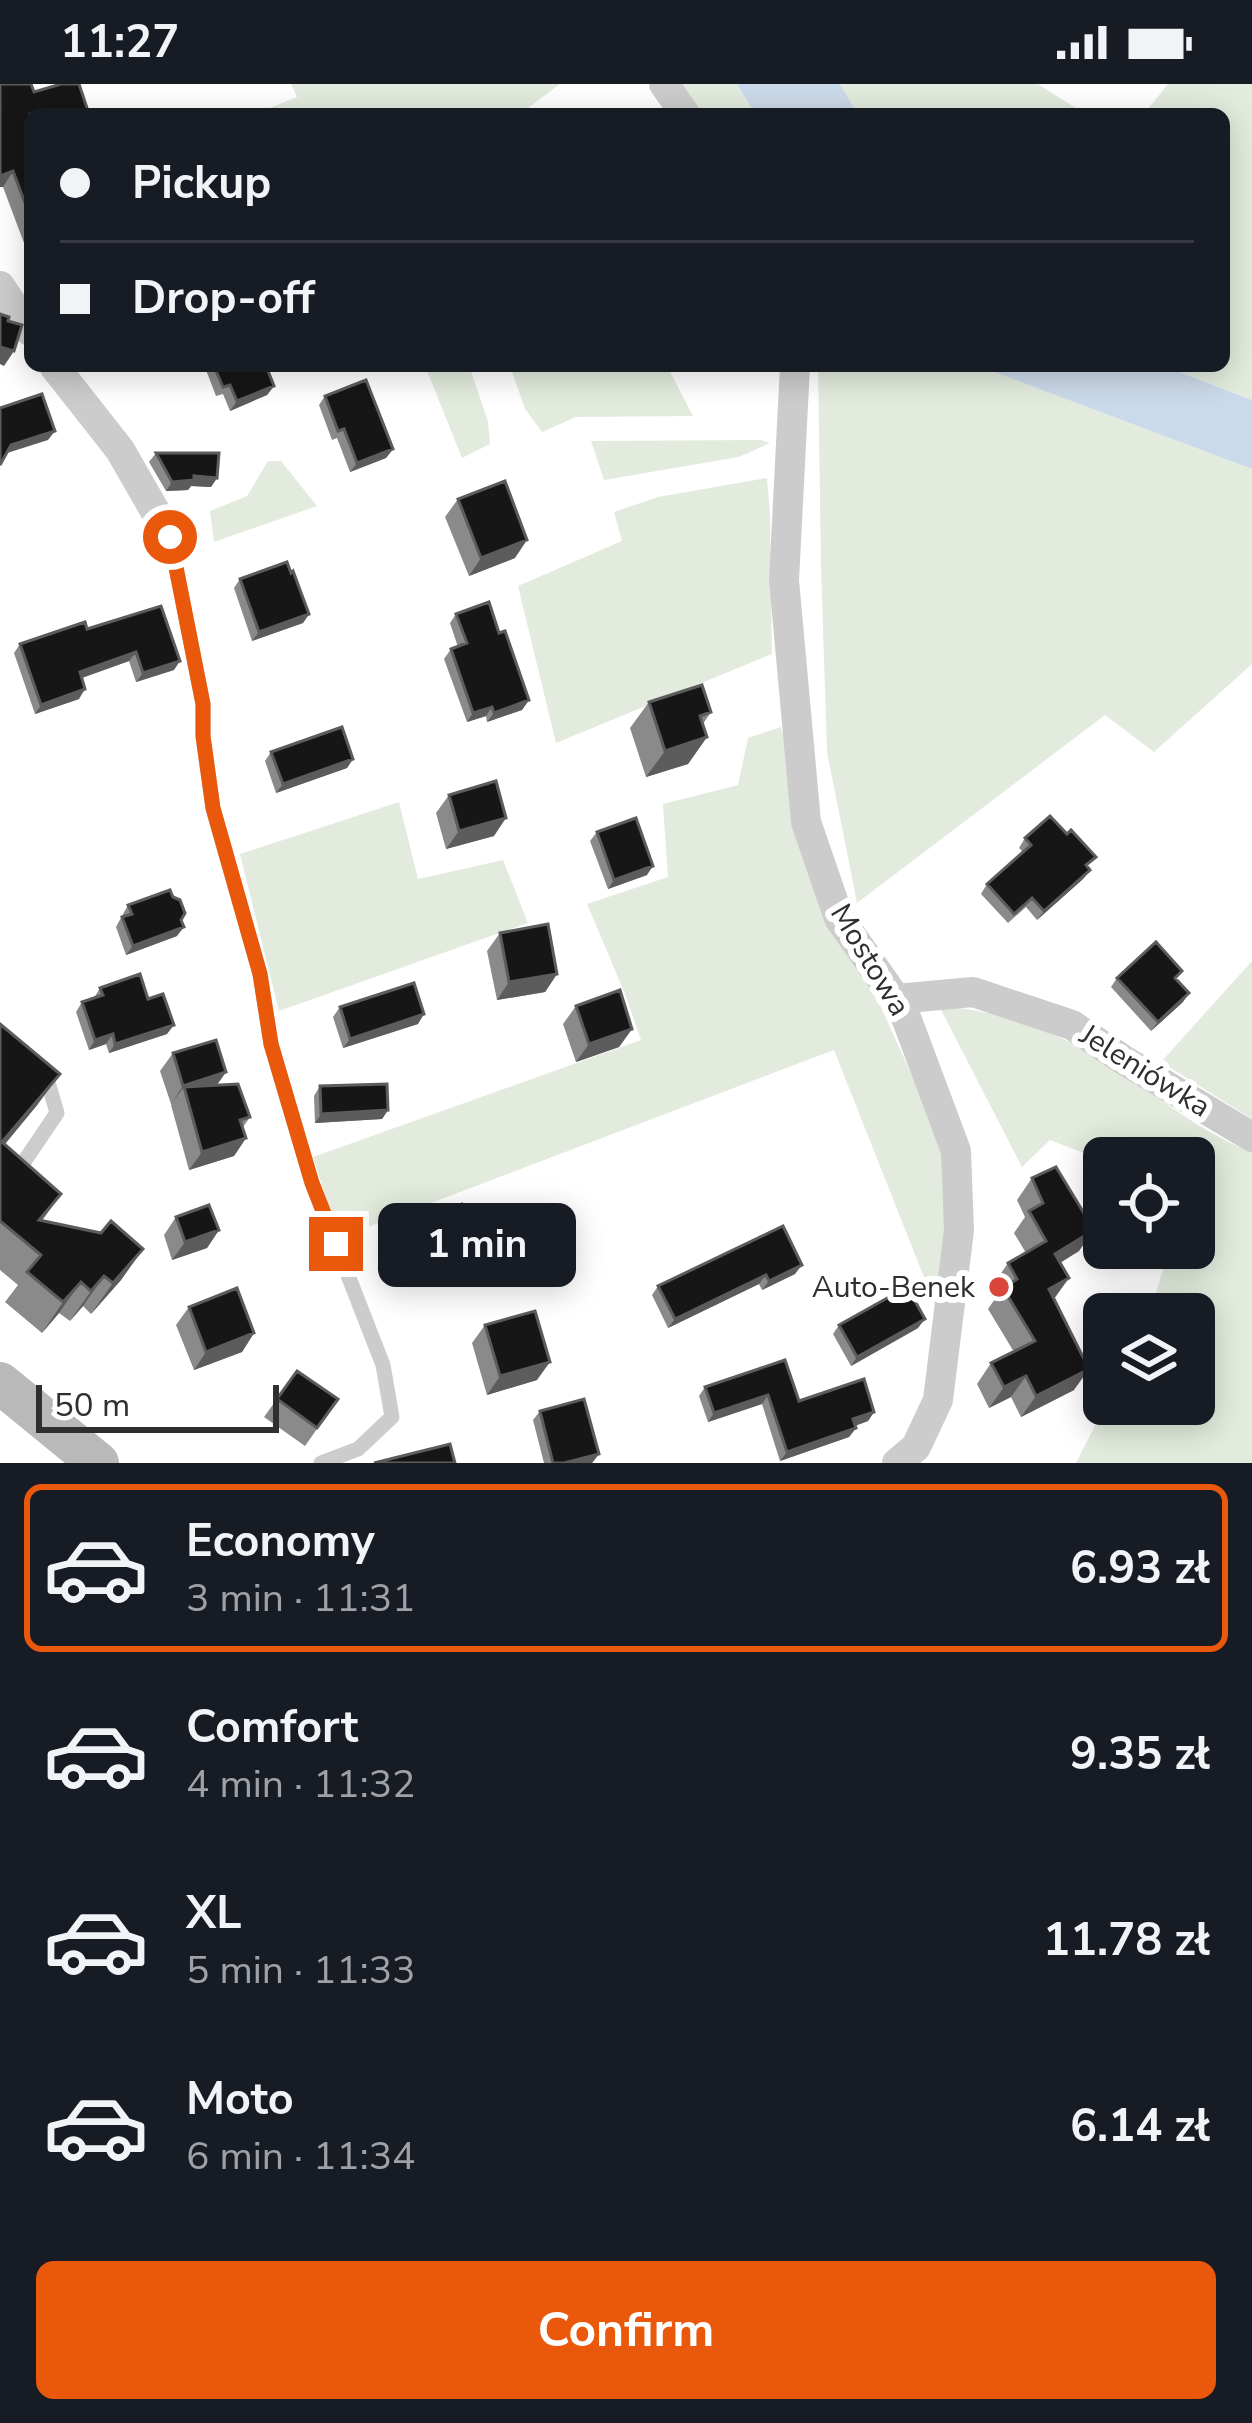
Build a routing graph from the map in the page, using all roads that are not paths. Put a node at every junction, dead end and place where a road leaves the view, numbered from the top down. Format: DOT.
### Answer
graph roads {
  1 [pos="0,286"];
  2 [pos="24,322"];
  3 [pos="59,372"];
  4 [pos="795,372"];
  5 [pos="170,537"];
  6 [pos="896,999"];
  7 [pos="32,1068"];
  8 [pos="1252,1137"];
  9 [pos="0,1168"];
  10 [pos="0,1383"];
  11 [pos="98,1463"];
  12 [pos="321,1463"];
  13 [pos="897,1463"];
  1 -- 2 [label="street"];
  3 -- 5 [label="street"];
  4 -- 6 [label="street, Mostowa"];
  5 -- 12 [label="lane"];
  6 -- 8 [label="street, Jeleniówka"];
  6 -- 13 [label="street, Mostowa"];
  7 -- 9 [label="lane"];
  10 -- 11 [label="main road"];
}
